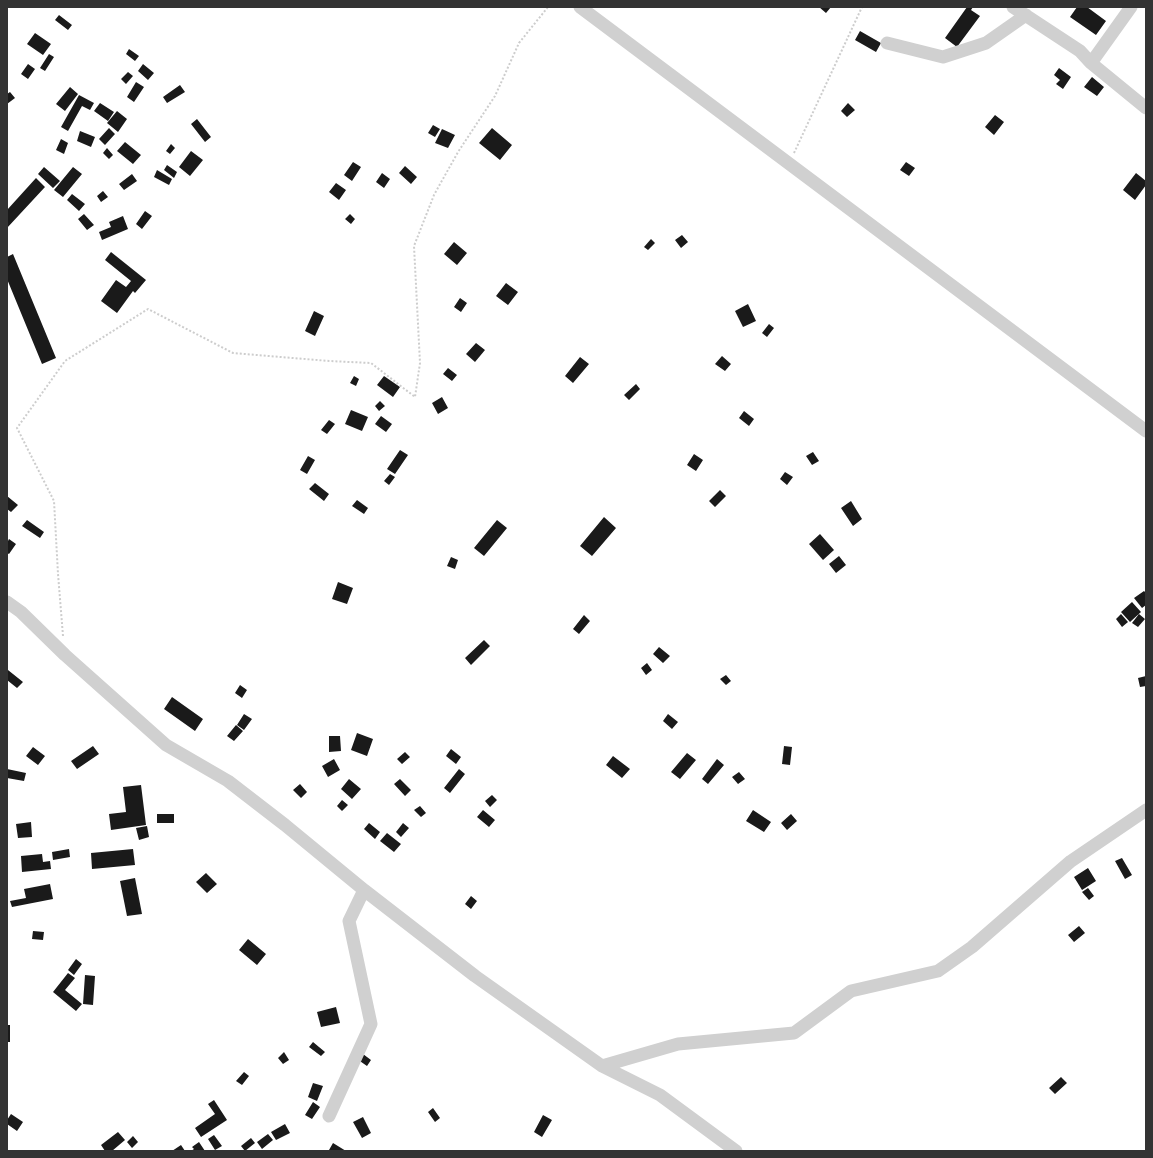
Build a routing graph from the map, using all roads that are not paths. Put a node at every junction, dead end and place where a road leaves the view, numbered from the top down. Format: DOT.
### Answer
graph roads {
  1 [pos="580,7"];
  2 [pos="1013,7"];
  3 [pos="1132,7"];
  4 [pos="1026,15"];
  5 [pos="887,43"];
  6 [pos="1090,63"];
  7 [pos="1146,108"];
  8 [pos="1146,431"];
  9 [pos="7,602"];
  10 [pos="1146,810"];
  11 [pos="364,890"];
  12 [pos="602,1066"];
  13 [pos="329,1116"];
  14 [pos="736,1151"];
  1 -- 8 [label="street"];
  2 -- 4 [label="street"];
  3 -- 6 [label="street"];
  4 -- 5 [label="street"];
  4 -- 6 [label="street"];
  6 -- 7 [label="street"];
  9 -- 11 [label="street"];
  10 -- 12 [label="street"];
  11 -- 12 [label="street"];
  11 -- 13 [label="street"];
  12 -- 14 [label="street"];
}
